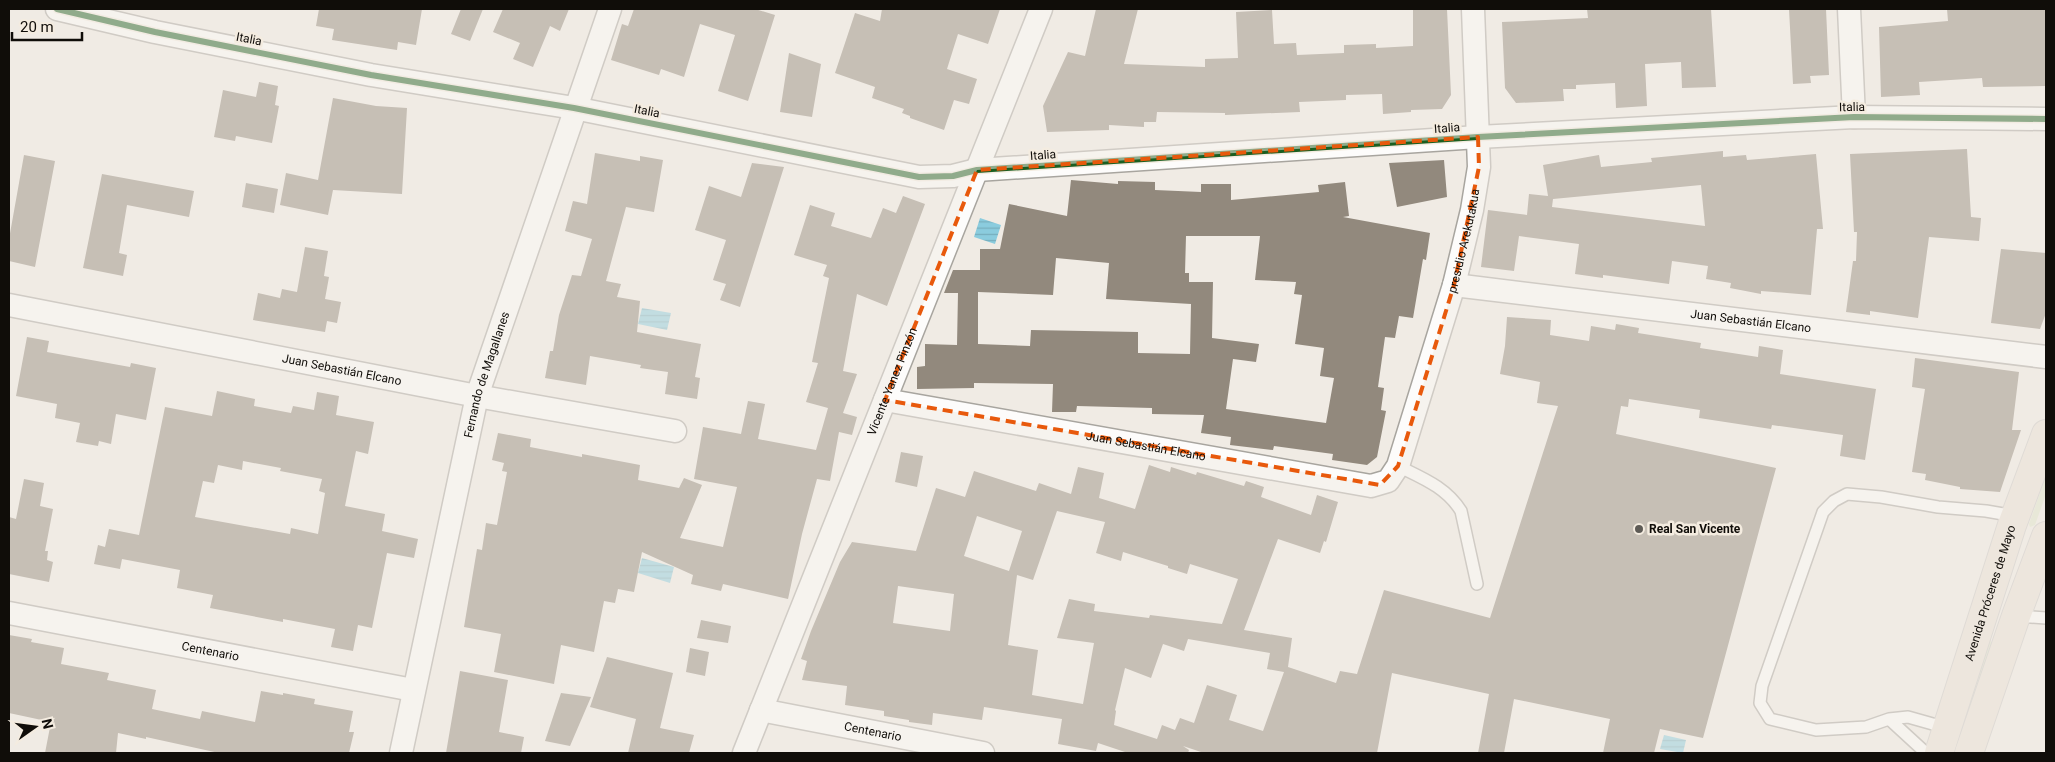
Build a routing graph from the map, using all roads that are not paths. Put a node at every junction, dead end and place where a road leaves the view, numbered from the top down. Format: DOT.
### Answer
graph roads {
  1 [pos="58,9"];
  2 [pos="610,9"];
  3 [pos="1042,9"];
  4 [pos="1473,9"];
  5 [pos="1849,9"];
  6 [pos="574,108"];
  7 [pos="1854,117"];
  8 [pos="2046,119"];
  9 [pos="1478,137"];
  10 [pos="977,170"];
  11 [pos="1454,285"];
  12 [pos="9,305"];
  13 [pos="2046,357"];
  14 [pos="477,396"];
  15 [pos="884,400"];
  16 [pos="675,430"];
  17 [pos="2046,434"];
  18 [pos="1398,466"];
  19 [pos="2016,516"];
  20 [pos="2043,553"];
  21 [pos="1477,584"];
  22 [pos="9,613"];
  23 [pos="2016,616"];
  24 [pos="2046,618"];
  25 [pos="413,690"];
  26 [pos="761,710"];
  27 [pos="1889,719"];
  28 [pos="1943,741"];
  29 [pos="401,753"];
  30 [pos="744,753"];
  31 [pos="984,753"];
  32 [pos="1926,753"];
  33 [pos="1969,753"];
  1 -- 6 [label="street, Italia"];
  2 -- 6 [label="street, Fernando de Magallanes"];
  3 -- 10 [label="street, Vicente Yanez Pinzón"];
  4 -- 9 [label="street, presidio Arekutakua"];
  5 -- 7 [label="street"];
  6 -- 10 [label="street, Italia"];
  6 -- 14 [label="street, Fernando de Magallanes"];
  7 -- 8 [label="street, Italia"];
  7 -- 9 [label="street, Italia"];
  9 -- 10 [label="street, Italia"];
  9 -- 11 [label="street, presidio Arekutakua"];
  10 -- 15 [label="street, Vicente Yanez Pinzón"];
  11 -- 13 [label="street, Juan Sebastián Elcano"];
  11 -- 18 [label="street, presidio Arekutakua"];
  12 -- 14 [label="street, Juan Sebastián Elcano"];
  14 -- 16 [label="street, Juan Sebastián Elcano"];
  14 -- 25 [label="street, Fernando de Magallanes"];
  15 -- 18 [label="street, Juan Sebastián Elcano"];
  15 -- 26 [label="street, Vicente Yanez Pinzón"];
  17 -- 19 [label="highway, Avenida Próceres de Mayo"];
  18 -- 21 [label="lane"];
  19 -- 27 [label="lane"];
  19 -- 28 [label="highway, Avenida Próceres de Mayo"];
  20 -- 23 [label="highway"];
  22 -- 25 [label="street, Centenario"];
  23 -- 24 [label="lane"];
  23 -- 33 [label="highway"];
  25 -- 29 [label="street, Fernando de Magallanes"];
  26 -- 30 [label="street, Vicente Yanez Pinzón"];
  26 -- 31 [label="street, Centenario"];
  27 -- 28 [label="lane"];
  27 -- 32 [label="lane"];
}
